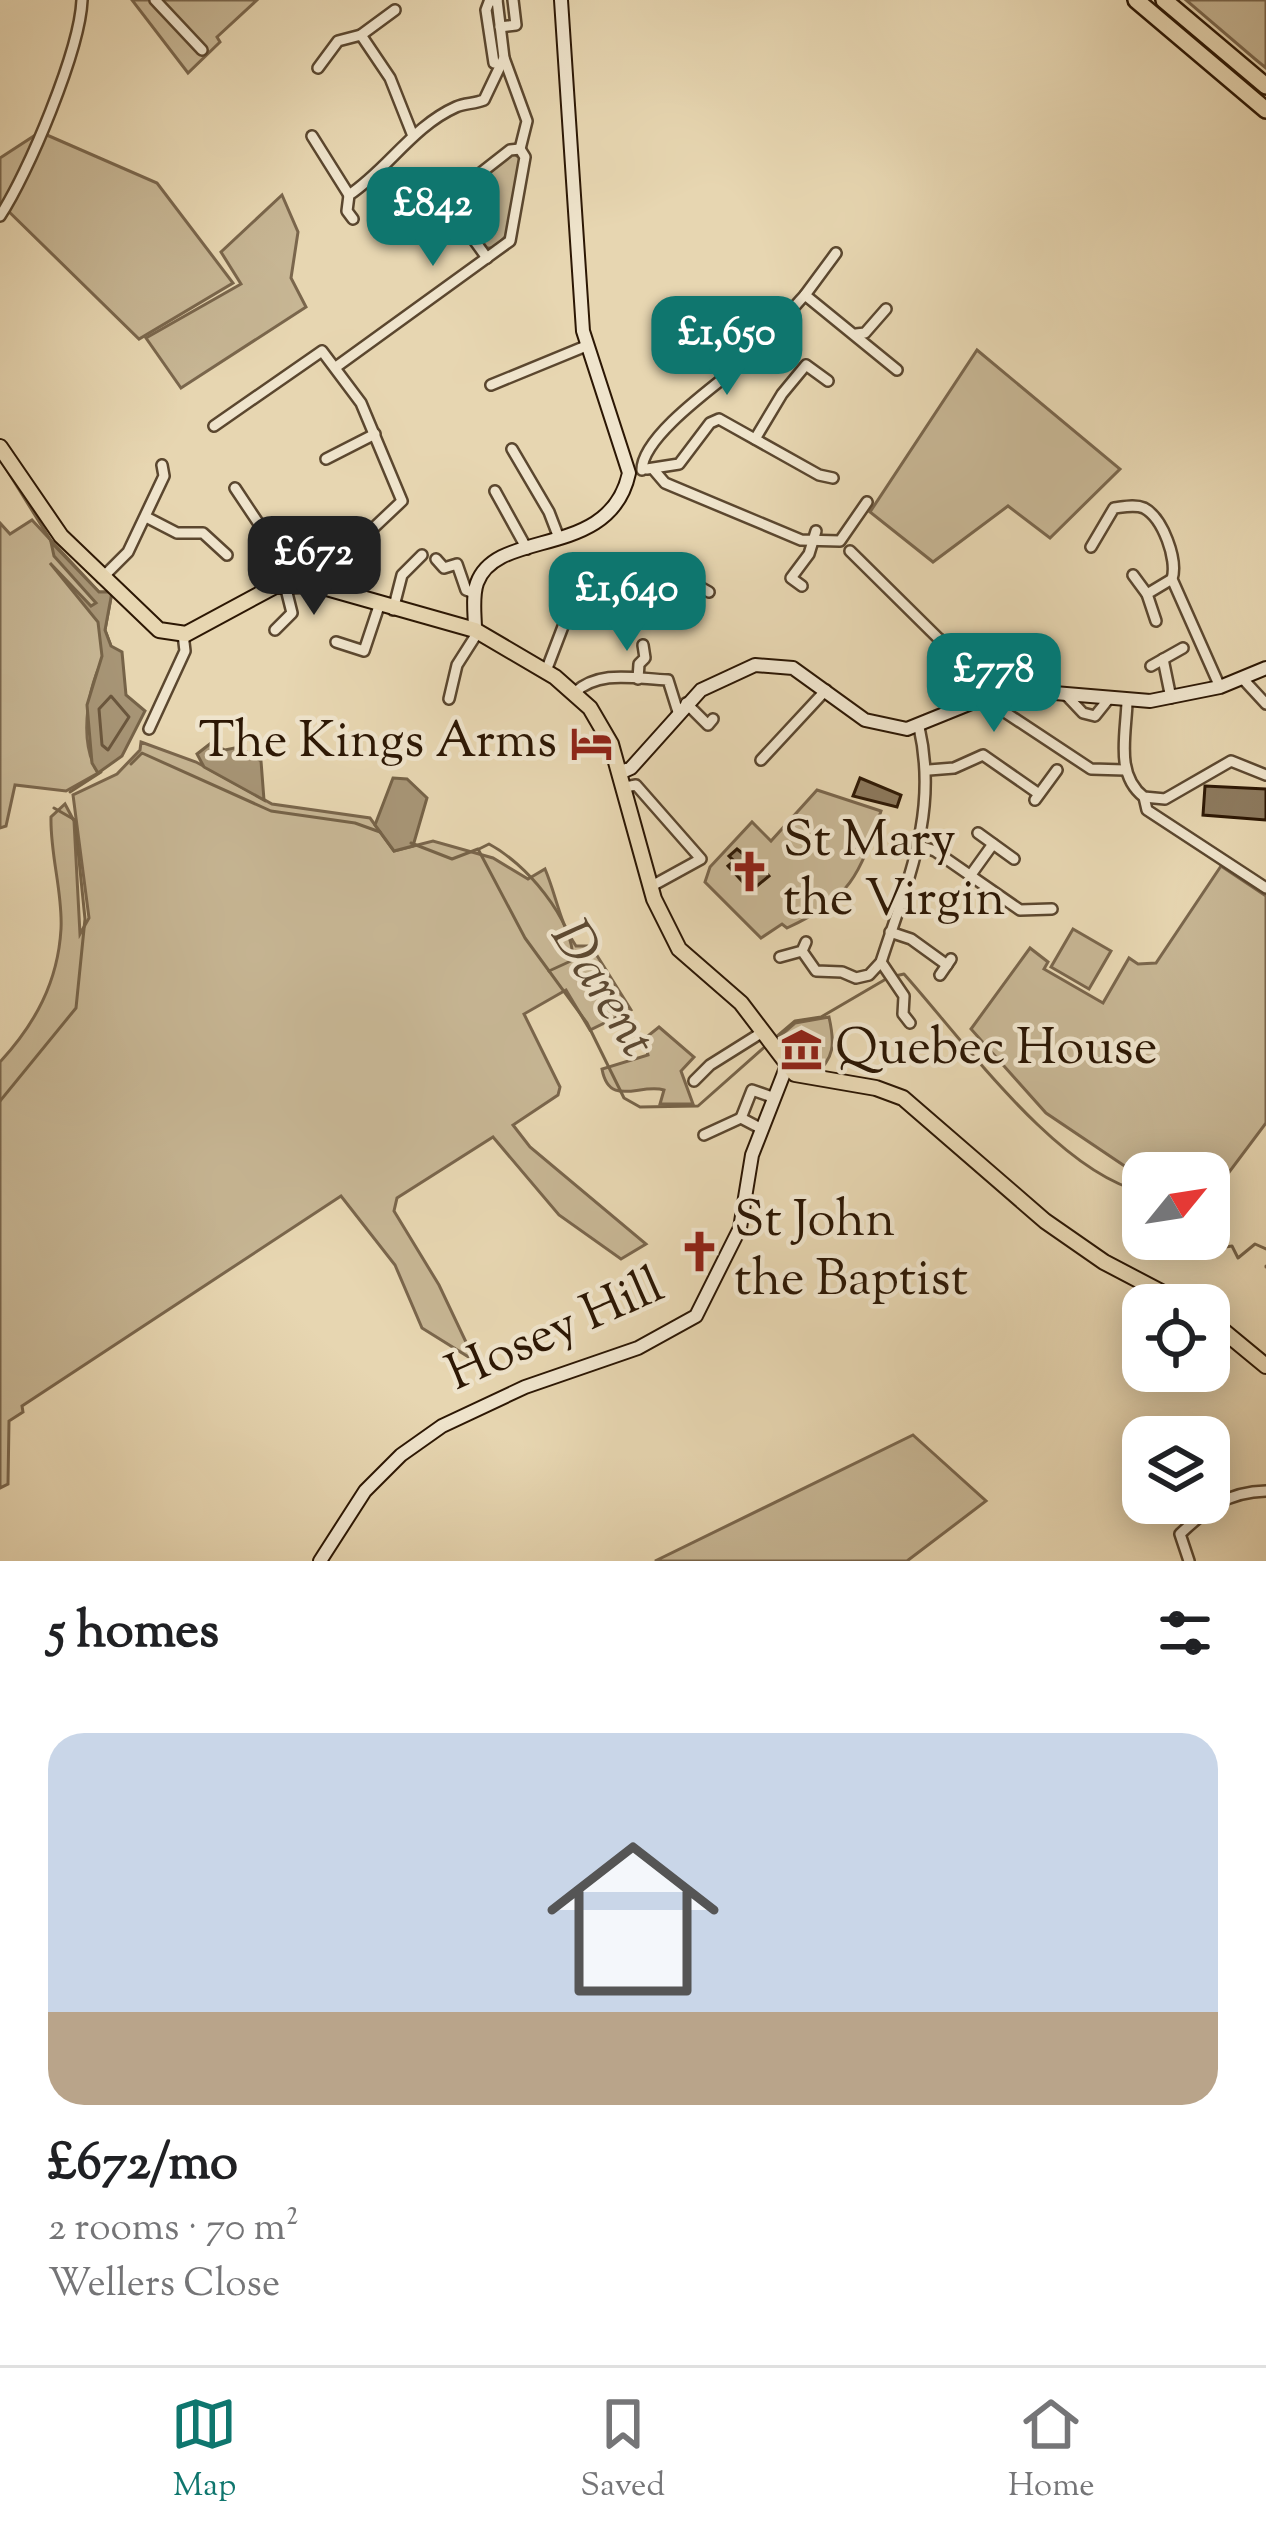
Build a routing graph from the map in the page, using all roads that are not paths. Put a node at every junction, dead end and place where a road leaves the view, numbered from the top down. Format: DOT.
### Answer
graph roads {
  1 [pos="82,0"];
  2 [pos="155,0"];
  3 [pos="512,0"];
  4 [pos="561,0"];
  5 [pos="1136,0"];
  6 [pos="1164,0"];
  7 [pos="492,1"];
  8 [pos="395,10"];
  9 [pos="337,24"];
  10 [pos="500,27"];
  11 [pos="361,35"];
  12 [pos="345,38"];
  13 [pos="202,50"];
  14 [pos="499,61"];
  15 [pos="319,68"];
  16 [pos="1266,86"];
  17 [pos="1266,110"];
  18 [pos="312,136"];
  19 [pos="413,136"];
  20 [pos="520,149"];
  21 [pos="350,195"];
  22 [pos="0,216"];
  23 [pos="353,219"];
  24 [pos="836,253"];
  25 [pos="487,258"];
  26 [pos="805,295"];
  27 [pos="886,309"];
  28 [pos="856,334"];
  29 [pos="586,346"];
  30 [pos="336,367"];
  31 [pos="897,370"];
  32 [pos="828,382"];
  33 [pos="491,386"];
  34 [pos="214,425"];
  35 [pos="375,434"];
  36 [pos="755,440"];
  37 [pos="0,447"];
  38 [pos="518,452"];
  39 [pos="326,459"];
  40 [pos="828,459"];
  41 [pos="162,465"];
  42 [pos="641,470"];
  43 [pos="819,475"];
  44 [pos="833,478"];
  45 [pos="235,488"];
  46 [pos="495,491"];
  47 [pos="867,502"];
  48 [pos="146,517"];
  49 [pos="177,533"];
  50 [pos="813,536"];
  51 [pos="559,538"];
  52 [pos="178,547"];
  53 [pos="1091,547"];
  54 [pos="527,549"];
  55 [pos="850,551"];
  56 [pos="227,555"];
  57 [pos="422,555"];
  58 [pos="436,559"];
  59 [pos="1132,575"];
  60 [pos="102,578"];
  61 [pos="1172,579"];
  62 [pos="280,585"];
  63 [pos="802,586"];
  64 [pos="328,588"];
  65 [pos="709,592"];
  66 [pos="475,593"];
  67 [pos="1147,594"];
  68 [pos="386,608"];
  69 [pos="1156,621"];
  70 [pos="275,631"];
  71 [pos="476,631"];
  72 [pos="182,634"];
  73 [pos="337,642"];
  74 [pos="643,645"];
  75 [pos="1183,648"];
  76 [pos="1006,657"];
  77 [pos="1162,659"];
  78 [pos="1151,666"];
  79 [pos="1266,668"];
  80 [pos="546,671"];
  81 [pos="1242,678"];
  82 [pos="638,679"];
  83 [pos="1220,687"];
  84 [pos="826,690"];
  85 [pos="988,690"];
  86 [pos="574,693"];
  87 [pos="1171,698"];
  88 [pos="449,699"];
  89 [pos="1127,702"];
  90 [pos="1266,704"];
  91 [pos="682,708"];
  92 [pos="711,722"];
  93 [pos="919,728"];
  94 [pos="149,729"];
  95 [pos="761,760"];
  96 [pos="929,770"];
  97 [pos="1057,770"];
  98 [pos="1125,770"];
  99 [pos="1266,775"];
  100 [pos="623,779"];
  101 [pos="1144,797"];
  102 [pos="978,833"];
  103 [pos="993,844"];
  104 [pos="920,846"];
  105 [pos="1014,860"];
  106 [pos="1266,866"];
  107 [pos="970,876"];
  108 [pos="1261,885"];
  109 [pos="650,887"];
  110 [pos="1052,909"];
  111 [pos="890,932"];
  112 [pos="780,957"];
  113 [pos="880,962"];
  114 [pos="946,966"];
  115 [pos="910,1023"];
  116 [pos="761,1033"];
  117 [pos="786,1068"];
  118 [pos="694,1081"];
  119 [pos="772,1097"];
  120 [pos="741,1118"];
  121 [pos="762,1130"];
  122 [pos="704,1135"];
  123 [pos="1146,1284"];
  124 [pos="1230,1336"];
  125 [pos="1266,1366"];
  126 [pos="1266,1491"];
  127 [pos="320,1561"];
  128 [pos="1189,1561"];
  1 -- 22 [label="street"];
  2 -- 13 [label="street"];
  3 -- 10 [label="street"];
  4 -- 29 [label="main road"];
  5 -- 17 [label="highway"];
  6 -- 16 [label="highway"];
  7 -- 10 [label="street"];
  7 -- 14 [label="street"];
  8 -- 11 [label="street"];
  9 -- 12 [label="street"];
  10 -- 14 [label="street"];
  11 -- 12 [label="street"];
  11 -- 19 [label="street"];
  12 -- 15 [label="street"];
  14 -- 19 [label="street"];
  14 -- 20 [label="street"];
  18 -- 21 [label="street"];
  19 -- 21 [label="street"];
  20 -- 25 [label="street"];
  20 -- 25 [label="street"];
  21 -- 23 [label="street"];
  24 -- 26 [label="street"];
  25 -- 30 [label="street"];
  26 -- 28 [label="street"];
  26 -- 42 [label="street"];
  27 -- 28 [label="street"];
  28 -- 31 [label="street"];
  29 -- 33 [label="street"];
  29 -- 42 [label="main road"];
  30 -- 34 [label="street"];
  30 -- 35 [label="street"];
  32 -- 36 [label="street"];
  35 -- 39 [label="street"];
  35 -- 64 [label="street"];
  36 -- 42 [label="street"];
  36 -- 43 [label="street"];
  37 -- 60 [label="main road"];
  38 -- 51 [label="street"];
  40 -- 43 [label="street"];
  41 -- 48 [label="street"];
  42 -- 50 [label="street"];
  42 -- 51 [label="main road"];
  43 -- 44 [label="street"];
  45 -- 62 [label="street"];
  46 -- 54 [label="street"];
  47 -- 50 [label="street"];
  48 -- 49 [label="street"];
  48 -- 60 [label="street"];
  49 -- 52 [label="street"];
  49 -- 56 [label="street"];
  50 -- 63 [label="street"];
  51 -- 54 [label="main road"];
  53 -- 61 [label="street"];
  54 -- 66 [label="main road"];
  55 -- 85 [label="street"];
  57 -- 68 [label="street"];
  58 -- 66 [label="street"];
  59 -- 67 [label="street"];
  60 -- 72 [label="main road"];
  61 -- 67 [label="street"];
  61 -- 83 [label="street"];
  62 -- 64 [label="main road"];
  62 -- 70 [label="street"];
  62 -- 72 [label="main road"];
  64 -- 68 [label="main road"];
  65 -- 80 [label="street"];
  66 -- 71 [label="main road"];
  67 -- 69 [label="street"];
  68 -- 71 [label="main road"];
  68 -- 73 [label="street"];
  71 -- 80 [label="main road"];
  71 -- 88 [label="street"];
  72 -- 94 [label="street"];
  74 -- 82 [label="street"];
  75 -- 77 [label="street"];
  76 -- 85 [label="street"];
  77 -- 78 [label="street"];
  77 -- 87 [label="street"];
  79 -- 81 [label="main road"];
  80 -- 86 [label="main road"];
  81 -- 83 [label="main road"];
  81 -- 90 [label="street"];
  82 -- 86 [label="street"];
  82 -- 91 [label="street"];
  83 -- 87 [label="main road"];
  84 -- 91 [label="main road"];
  84 -- 93 [label="main road"];
  84 -- 95 [label="street"];
  85 -- 89 [label="main road"];
  85 -- 93 [label="main road"];
  85 -- 98 [label="street"];
  86 -- 100 [label="main road"];
  87 -- 89 [label="main road"];
  89 -- 98 [label="street"];
  91 -- 92 [label="street"];
  91 -- 100 [label="main road"];
  93 -- 96 [label="street"];
  96 -- 97 [label="street"];
  96 -- 104 [label="street"];
  98 -- 101 [label="street"];
  99 -- 101 [label="street"];
  100 -- 109 [label="main road"];
  100 -- 109 [label="street"];
  101 -- 108 [label="street"];
  102 -- 103 [label="street"];
  103 -- 105 [label="street"];
  103 -- 107 [label="street"];
  104 -- 107 [label="street"];
  104 -- 111 [label="street"];
  106 -- 108 [label="street"];
  107 -- 110 [label="street"];
  109 -- 116 [label="main road"];
  111 -- 113 [label="street"];
  111 -- 114 [label="street"];
  112 -- 113 [label="street"];
  113 -- 115 [label="street"];
  116 -- 117 [label="main road"];
  116 -- 118 [label="street"];
  117 -- 119 [label="main road, Hosey Hill"];
  117 -- 123 [label="main road"];
  119 -- 120 [label="street"];
  119 -- 121 [label="main road, Hosey Hill"];
  120 -- 121 [label="street"];
  120 -- 122 [label="street"];
  121 -- 127 [label="main road, Hosey Hill"];
  124 -- 125 [label="main road"];
  126 -- 128 [label="street"];
}
